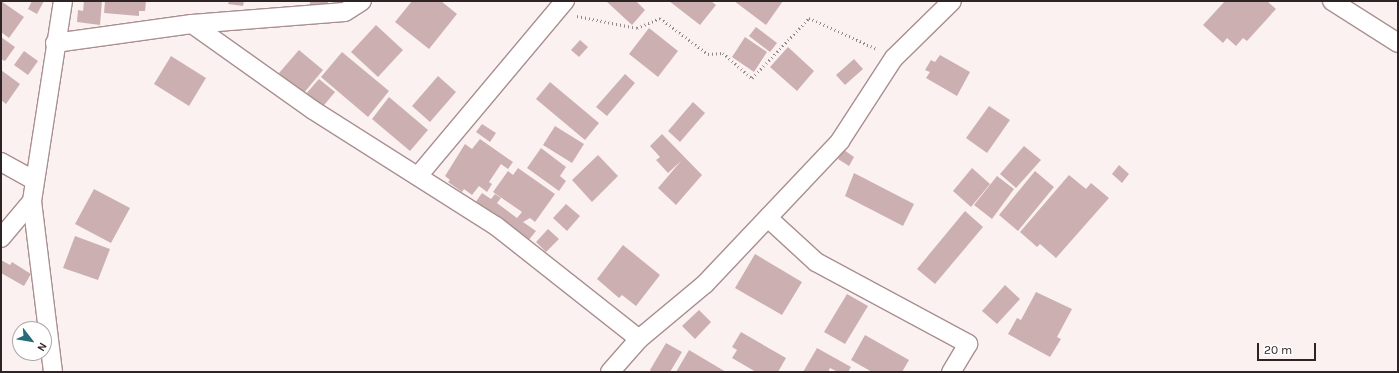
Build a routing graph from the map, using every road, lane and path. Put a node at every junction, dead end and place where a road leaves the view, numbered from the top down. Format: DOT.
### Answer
graph roads {
  1 [pos="63,1"];
  2 [pos="362,1"];
  3 [pos="952,1"];
  4 [pos="1332,1"];
  5 [pos="561,6"];
  6 [pos="192,24"];
  7 [pos="55,43"];
  8 [pos="1398,43"];
  9 [pos="894,58"];
  10 [pos="1,162"];
  11 [pos="418,176"];
  12 [pos="34,180"];
  13 [pos="32,201"];
  14 [pos="768,218"];
  15 [pos="1,238"];
  16 [pos="639,339"];
  17 [pos="53,372"];
  18 [pos="610,372"];
  19 [pos="951,372"];
  1 -- 7 [label="street"];
  2 -- 6 [label="street"];
  3 -- 9 [label="street"];
  4 -- 8 [label="street"];
  5 -- 9 [label="path"];
  5 -- 11 [label="street"];
  6 -- 7 [label="street"];
  6 -- 11 [label="street"];
  7 -- 12 [label="street"];
  9 -- 14 [label="street"];
  10 -- 12 [label="street"];
  11 -- 16 [label="street"];
  12 -- 13 [label="street"];
  13 -- 15 [label="street"];
  13 -- 17 [label="street"];
  14 -- 16 [label="street"];
  14 -- 19 [label="street"];
  16 -- 18 [label="street"];
}
